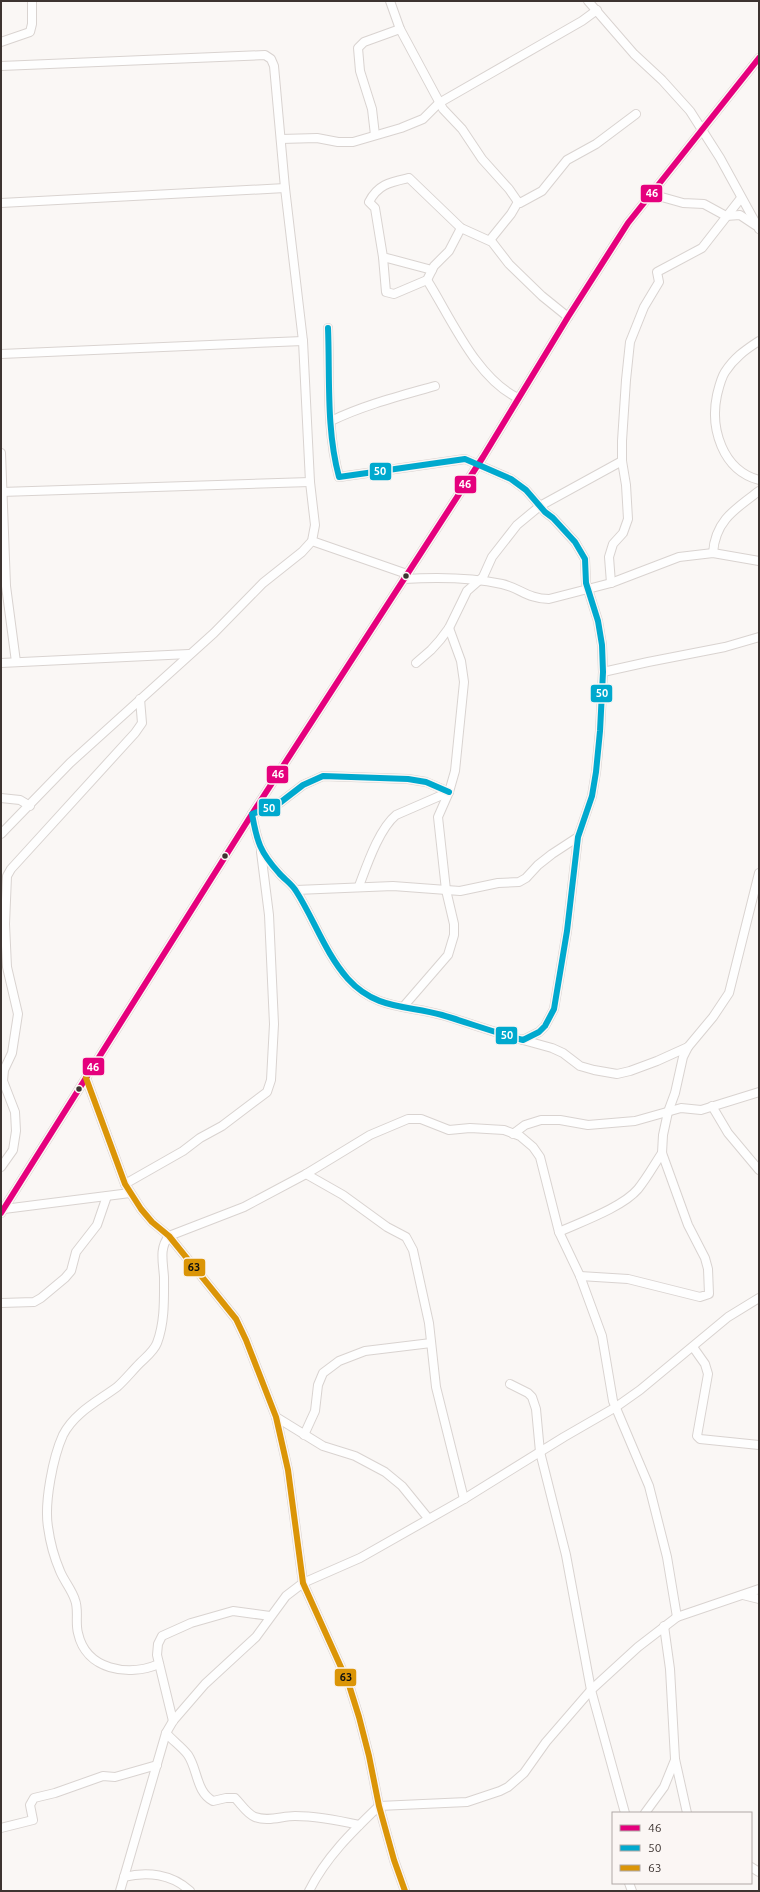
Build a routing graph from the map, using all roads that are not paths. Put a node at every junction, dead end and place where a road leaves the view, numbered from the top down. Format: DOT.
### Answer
graph roads {
  1 [pos="32,1"];
  2 [pos="390,1"];
  3 [pos="588,1"];
  4 [pos="597,10"];
  5 [pos="400,29"];
  6 [pos="1,42"];
  7 [pos="759,58"];
  8 [pos="1,66"];
  9 [pos="439,103"];
  10 [pos="636,114"];
  11 [pos="703,130"];
  12 [pos="375,135"];
  13 [pos="281,139"];
  14 [pos="285,188"];
  15 [pos="652,194"];
  16 [pos="741,198"];
  17 [pos="518,202"];
  18 [pos="1,203"];
  19 [pos="726,216"];
  20 [pos="759,227"];
  21 [pos="461,228"];
  22 [pos="490,240"];
  23 [pos="383,258"];
  24 [pos="432,270"];
  25 [pos="427,280"];
  26 [pos="568,317"];
  27 [pos="328,328"];
  28 [pos="303,341"];
  29 [pos="759,341"];
  30 [pos="1,354"];
  31 [pos="436,386"];
  32 [pos="518,398"];
  33 [pos="331,421"];
  34 [pos="1,453"];
  35 [pos="622,461"];
  36 [pos="477,466"];
  37 [pos="759,480"];
  38 [pos="310,482"];
  39 [pos="759,491"];
  40 [pos="2,492"];
  41 [pos="540,506"];
  42 [pos="312,541"];
  43 [pos="713,553"];
  44 [pos="759,561"];
  45 [pos="406,576"];
  46 [pos="480,581"];
  47 [pos="611,583"];
  48 [pos="587,590"];
  49 [pos="449,628"];
  50 [pos="759,637"];
  51 [pos="189,654"];
  52 [pos="16,662"];
  53 [pos="1,663"];
  54 [pos="416,663"];
  55 [pos="603,672"];
  56 [pos="140,700"];
  57 [pos="449,792"];
  58 [pos="1,798"];
  59 [pos="30,806"];
  60 [pos="252,814"];
  61 [pos="1,834"];
  62 [pos="578,837"];
  63 [pos="261,851"];
  64 [pos="759,873"];
  65 [pos="359,886"];
  66 [pos="296,890"];
  67 [pos="446,890"];
  68 [pos="403,1008"];
  69 [pos="523,1040"];
  70 [pos="688,1047"];
  71 [pos="86,1078"];
  72 [pos="759,1092"];
  73 [pos="712,1106"];
  74 [pos="668,1112"];
  75 [pos="513,1134"];
  76 [pos="662,1153"];
  77 [pos="1,1167"];
  78 [pos="759,1170"];
  79 [pos="306,1174"];
  80 [pos="125,1184"];
  81 [pos="130,1193"];
  82 [pos="107,1196"];
  83 [pos="2,1211"];
  84 [pos="559,1232"];
  85 [pos="169,1236"];
  86 [pos="580,1276"];
  87 [pos="759,1298"];
  88 [pos="1,1303"];
  89 [pos="431,1343"];
  90 [pos="693,1347"];
  91 [pos="510,1384"];
  92 [pos="616,1408"];
  93 [pos="276,1417"];
  94 [pos="304,1435"];
  95 [pos="759,1446"];
  96 [pos="540,1452"];
  97 [pos="464,1499"];
  98 [pos="428,1518"];
  99 [pos="303,1583"];
  100 [pos="759,1589"];
  101 [pos="743,1595"];
  102 [pos="759,1599"];
  103 [pos="270,1616"];
  104 [pos="676,1617"];
  105 [pos="664,1626"];
  106 [pos="159,1664"];
  107 [pos="590,1690"];
  108 [pos="173,1721"];
  109 [pos="166,1733"];
  110 [pos="675,1760"];
  111 [pos="157,1765"];
  112 [pos="379,1806"];
  113 [pos="625,1812"];
  114 [pos="646,1812"];
  115 [pos="687,1812"];
  116 [pos="359,1826"];
  117 [pos="1,1828"];
  118 [pos="124,1877"];
  119 [pos="120,1891"];
  120 [pos="190,1891"];
  121 [pos="309,1891"];
  122 [pos="405,1891"];
  1 -- 6 [label="street"];
  2 -- 5 [label="street"];
  3 -- 4 [label="street"];
  4 -- 9 [label="street"];
  4 -- 11 [label="street"];
  5 -- 9 [label="street"];
  5 -- 12 [label="street"];
  7 -- 11 [label="street"];
  8 -- 13 [label="street"];
  9 -- 12 [label="street"];
  9 -- 17 [label="street"];
  10 -- 17 [label="street"];
  11 -- 15 [label="street"];
  11 -- 16 [label="street"];
  12 -- 13 [label="street"];
  13 -- 14 [label="street"];
  14 -- 18 [label="street"];
  14 -- 28 [label="street"];
  15 -- 19 [label="street"];
  15 -- 26 [label="street"];
  16 -- 19 [label="street"];
  16 -- 20 [label="street"];
  17 -- 22 [label="street"];
  19 -- 20 [label="street"];
  19 -- 35 [label="street"];
  21 -- 22 [label="street"];
  21 -- 23 [label="street"];
  21 -- 24 [label="street"];
  22 -- 26 [label="street"];
  23 -- 24 [label="street"];
  23 -- 25 [label="street"];
  24 -- 25 [label="street"];
  25 -- 32 [label="street"];
  26 -- 32 [label="street"];
  27 -- 33 [label="street"];
  28 -- 30 [label="street"];
  28 -- 38 [label="street"];
  29 -- 37 [label="street"];
  31 -- 33 [label="street"];
  32 -- 36 [label="street"];
  33 -- 36 [label="street"];
  34 -- 40 [label="street"];
  35 -- 41 [label="street"];
  35 -- 47 [label="street"];
  36 -- 41 [label="street"];
  36 -- 45 [label="street"];
  38 -- 40 [label="street"];
  38 -- 42 [label="street"];
  39 -- 43 [label="street"];
  40 -- 52 [label="street"];
  41 -- 46 [label="street"];
  41 -- 48 [label="street"];
  42 -- 45 [label="street"];
  42 -- 51 [label="street"];
  43 -- 44 [label="street"];
  43 -- 47 [label="street"];
  45 -- 46 [label="street"];
  45 -- 60 [label="street"];
  46 -- 48 [label="street"];
  46 -- 49 [label="street"];
  47 -- 48 [label="street"];
  48 -- 55 [label="street"];
  49 -- 54 [label="street"];
  49 -- 57 [label="street"];
  50 -- 55 [label="street"];
  51 -- 52 [label="street"];
  51 -- 56 [label="street"];
  52 -- 53 [label="street"];
  55 -- 62 [label="street"];
  56 -- 59 [label="street"];
  56 -- 77 [label="street"];
  57 -- 60 [label="street"];
  57 -- 65 [label="street"];
  57 -- 67 [label="street"];
  58 -- 59 [label="street"];
  59 -- 61 [label="street"];
  60 -- 63 [label="street"];
  60 -- 71 [label="street"];
  62 -- 67 [label="street"];
  62 -- 69 [label="street"];
  63 -- 66 [label="street"];
  63 -- 80 [label="street"];
  64 -- 70 [label="street"];
  65 -- 66 [label="street"];
  65 -- 67 [label="street"];
  66 -- 68 [label="street"];
  67 -- 68 [label="street"];
  68 -- 69 [label="street"];
  69 -- 70 [label="street"];
  70 -- 74 [label="street"];
  71 -- 80 [label="street"];
  71 -- 83 [label="street"];
  72 -- 73 [label="street"];
  73 -- 74 [label="street"];
  73 -- 78 [label="street"];
  74 -- 75 [label="street"];
  74 -- 76 [label="street"];
  75 -- 79 [label="street"];
  75 -- 84 [label="street"];
  76 -- 84 [label="street"];
  76 -- 86 [label="street"];
  79 -- 85 [label="street"];
  79 -- 89 [label="street"];
  80 -- 81 [label="street"];
  81 -- 82 [label="street"];
  81 -- 85 [label="street"];
  82 -- 83 [label="street"];
  82 -- 88 [label="street"];
  84 -- 86 [label="street"];
  85 -- 93 [label="street"];
  85 -- 106 [label="street"];
  86 -- 92 [label="street"];
  87 -- 90 [label="street"];
  89 -- 94 [label="street"];
  89 -- 97 [label="street"];
  90 -- 92 [label="street"];
  90 -- 95 [label="street"];
  91 -- 96 [label="street"];
  92 -- 96 [label="street"];
  92 -- 104 [label="street"];
  93 -- 94 [label="street"];
  93 -- 99 [label="street"];
  94 -- 98 [label="street"];
  96 -- 97 [label="street"];
  96 -- 107 [label="street"];
  97 -- 98 [label="street"];
  98 -- 99 [label="street"];
  99 -- 103 [label="street"];
  99 -- 112 [label="street"];
  100 -- 101 [label="street"];
  101 -- 102 [label="street"];
  101 -- 104 [label="street"];
  103 -- 106 [label="street"];
  103 -- 108 [label="street"];
  104 -- 105 [label="street"];
  105 -- 107 [label="street"];
  105 -- 110 [label="street"];
  106 -- 108 [label="street"];
  107 -- 112 [label="street"];
  107 -- 113 [label="street"];
  108 -- 109 [label="street"];
  109 -- 111 [label="street"];
  109 -- 116 [label="street"];
  110 -- 114 [label="street"];
  110 -- 115 [label="street"];
  111 -- 117 [label="street"];
  111 -- 118 [label="street"];
  112 -- 116 [label="street"];
  112 -- 122 [label="street"];
  116 -- 121 [label="street"];
  118 -- 119 [label="street"];
  118 -- 120 [label="street"];
}
